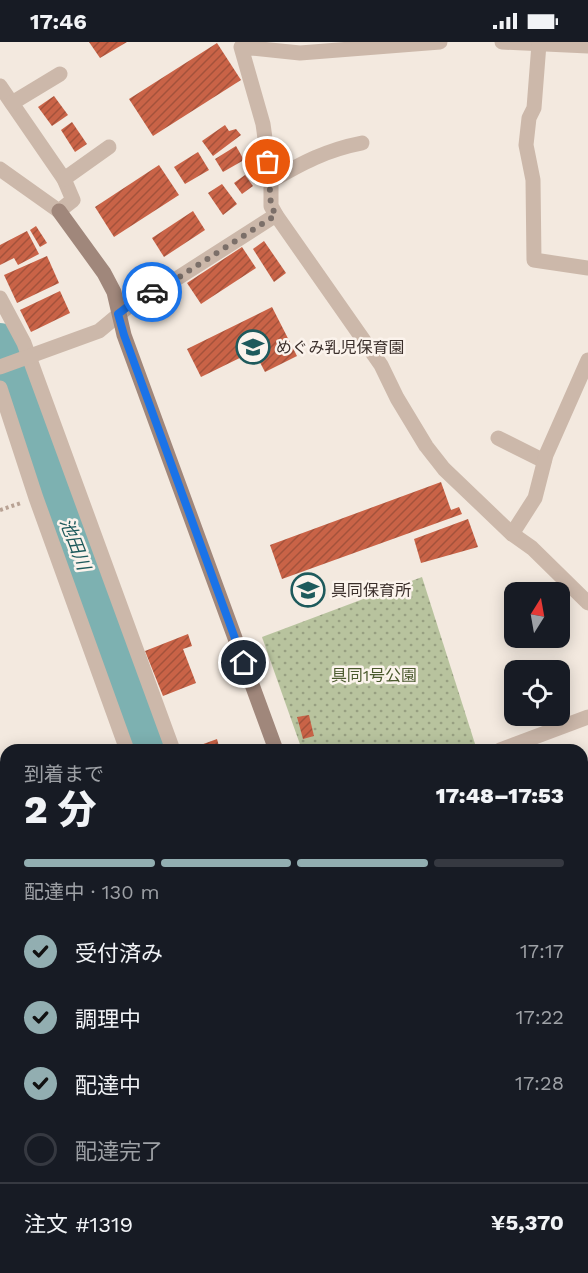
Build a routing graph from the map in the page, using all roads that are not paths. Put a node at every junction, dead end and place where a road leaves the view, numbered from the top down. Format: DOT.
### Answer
graph roads {
  1 [pos="440,42"];
  2 [pos="502,42"];
  3 [pos="239,44"];
  4 [pos="539,44"];
  5 [pos="588,46"];
  6 [pos="60,74"];
  7 [pos="0,86"];
  8 [pos="12,103"];
  9 [pos="362,143"];
  10 [pos="110,147"];
  11 [pos="0,169"];
  12 [pos="64,179"];
  13 [pos="271,181"];
  14 [pos="59,211"];
  15 [pos="276,215"];
  16 [pos="588,268"];
  17 [pos="0,298"];
  18 [pos="118,314"];
  19 [pos="29,357"];
  20 [pos="587,366"];
  21 [pos="0,367"];
  22 [pos="0,388"];
  23 [pos="498,438"];
  24 [pos="544,461"];
  25 [pos="512,534"];
  26 [pos="588,603"];
  27 [pos="588,717"];
  28 [pos="125,744"];
  29 [pos="171,744"];
  30 [pos="274,744"];
  31 [pos="516,744"];
  1 -- 3 [label="street"];
  2 -- 4 [label="street"];
  3 -- 13 [label="street"];
  4 -- 5 [label="street"];
  4 -- 16 [label="street"];
  6 -- 8 [label="street"];
  7 -- 8 [label="street"];
  8 -- 12 [label="street"];
  9 -- 13 [label="street"];
  10 -- 12 [label="street"];
  11 -- 14 [label="street"];
  12 -- 14 [label="street"];
  13 -- 15 [label="street"];
  14 -- 18 [label="street"];
  15 -- 18 [label="street"];
  15 -- 25 [label="street"];
  17 -- 19 [label="street"];
  18 -- 19 [label="street"];
  18 -- 30 [label="street"];
  19 -- 21 [label="street"];
  19 -- 29 [label="street"];
  20 -- 24 [label="street"];
  22 -- 28 [label="street"];
  23 -- 24 [label="street"];
  24 -- 25 [label="street"];
  25 -- 26 [label="street"];
  27 -- 31 [label="street"];
}
